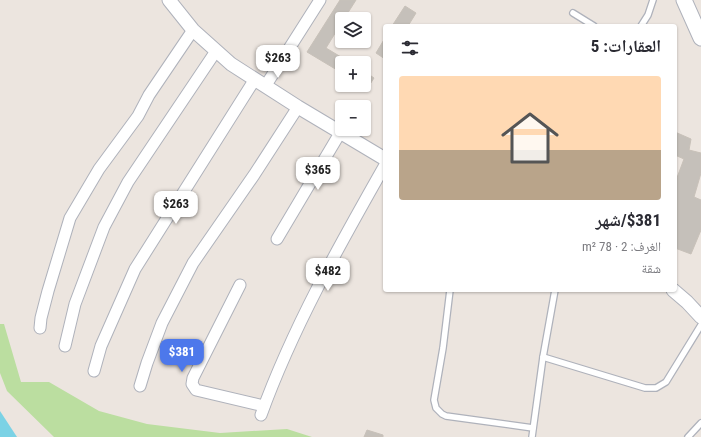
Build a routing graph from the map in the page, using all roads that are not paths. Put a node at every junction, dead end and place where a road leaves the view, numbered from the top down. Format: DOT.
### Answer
graph roads {
  1 [pos="320,0"];
  2 [pos="653,0"];
  3 [pos="684,0"];
  4 [pos="173,2"];
  5 [pos="573,13"];
  6 [pos="591,24"];
  7 [pos="642,24"];
  8 [pos="193,30"];
  9 [pos="701,38"];
  10 [pos="216,52"];
  11 [pos="260,82"];
  12 [pos="298,107"];
  13 [pos="335,130"];
  14 [pos="338,136"];
  15 [pos="345,136"];
  16 [pos="383,159"];
  17 [pos="383,169"];
  18 [pos="277,239"];
  19 [pos="240,285"];
  20 [pos="450,292"];
  21 [pos="555,292"];
  22 [pos="675,292"];
  23 [pos="701,317"];
  24 [pos="701,325"];
  25 [pos="40,328"];
  26 [pos="65,346"];
  27 [pos="543,357"];
  28 [pos="94,371"];
  29 [pos="140,386"];
  30 [pos="701,423"];
  31 [pos="533,428"];
  32 [pos="532,437"];
  33 [pos="688,437"];
  1 -- 11 [label="street"];
  2 -- 7 [label="lane"];
  3 -- 9 [label="main road"];
  4 -- 8 [label="street"];
  5 -- 6 [label="lane"];
  8 -- 10 [label="street"];
  8 -- 25 [label="street"];
  10 -- 11 [label="street"];
  10 -- 26 [label="street"];
  11 -- 12 [label="street"];
  11 -- 28 [label="street"];
  12 -- 13 [label="street"];
  12 -- 29 [label="street"];
  14 -- 18 [label="street"];
  15 -- 16 [label="street"];
  17 -- 19 [label="street"];
  20 -- 31 [label="lane"];
  21 -- 27 [label="lane"];
  22 -- 23 [label="street"];
  24 -- 27 [label="lane"];
  27 -- 31 [label="lane"];
  30 -- 33 [label="lane"];
  31 -- 32 [label="lane"];
}
